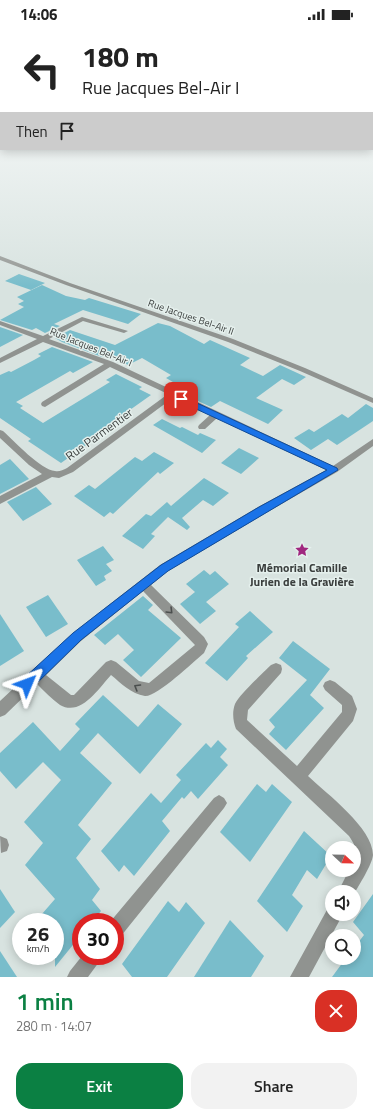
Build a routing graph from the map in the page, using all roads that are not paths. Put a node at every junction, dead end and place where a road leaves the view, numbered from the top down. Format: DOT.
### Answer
graph roads {
  1 [pos="0,258"];
  2 [pos="0,323"];
  3 [pos="124,331"];
  4 [pos="42,339"];
  5 [pos="0,361"];
  6 [pos="110,364"];
  7 [pos="172,395"];
  8 [pos="373,401"];
  9 [pos="45,404"];
  10 [pos="215,415"];
  11 [pos="202,427"];
  12 [pos="0,433"];
  13 [pos="373,442"];
  14 [pos="334,470"];
  15 [pos="50,474"];
  16 [pos="0,500"];
  17 [pos="143,584"];
  18 [pos="276,669"];
  19 [pos="36,675"];
  20 [pos="330,686"];
  21 [pos="0,710"];
  22 [pos="298,777"];
  23 [pos="219,803"];
  24 [pos="350,885"];
  25 [pos="124,919"];
  26 [pos="330,921"];
  27 [pos="86,965"];
  28 [pos="76,977"];
  29 [pos="299,977"];
  1 -- 8 [label="street, Rue Jacques Bel-Air II"];
  2 -- 4 [label="street, Rue Jacques Bel-Air I"];
  3 -- 4 [label="street"];
  4 -- 5 [label="street"];
  4 -- 6 [label="street, Rue Jacques Bel-Air I"];
  6 -- 7 [label="street, Rue Jacques Bel-Air I"];
  6 -- 9 [label="street"];
  7 -- 10 [label="street, Rue Jacques Bel-Air I"];
  7 -- 15 [label="street, Rue Parmentier"];
  10 -- 11 [label="street"];
  10 -- 14 [label="street, Rue Jacques Bel-Air I"];
  12 -- 15 [label="street"];
  13 -- 14 [label="street"];
  14 -- 17 [label="street"];
  15 -- 16 [label="street, Rue Parmentier"];
  17 -- 19 [label="street"];
  17 -- 19 [label="street, one-way"];
  18 -- 22 [label="street"];
  19 -- 21 [label="street"];
  20 -- 22 [label="street"];
  22 -- 24 [label="street"];
  23 -- 25 [label="street"];
  26 -- 29 [label="street"];
  27 -- 28 [label="street"];
}
